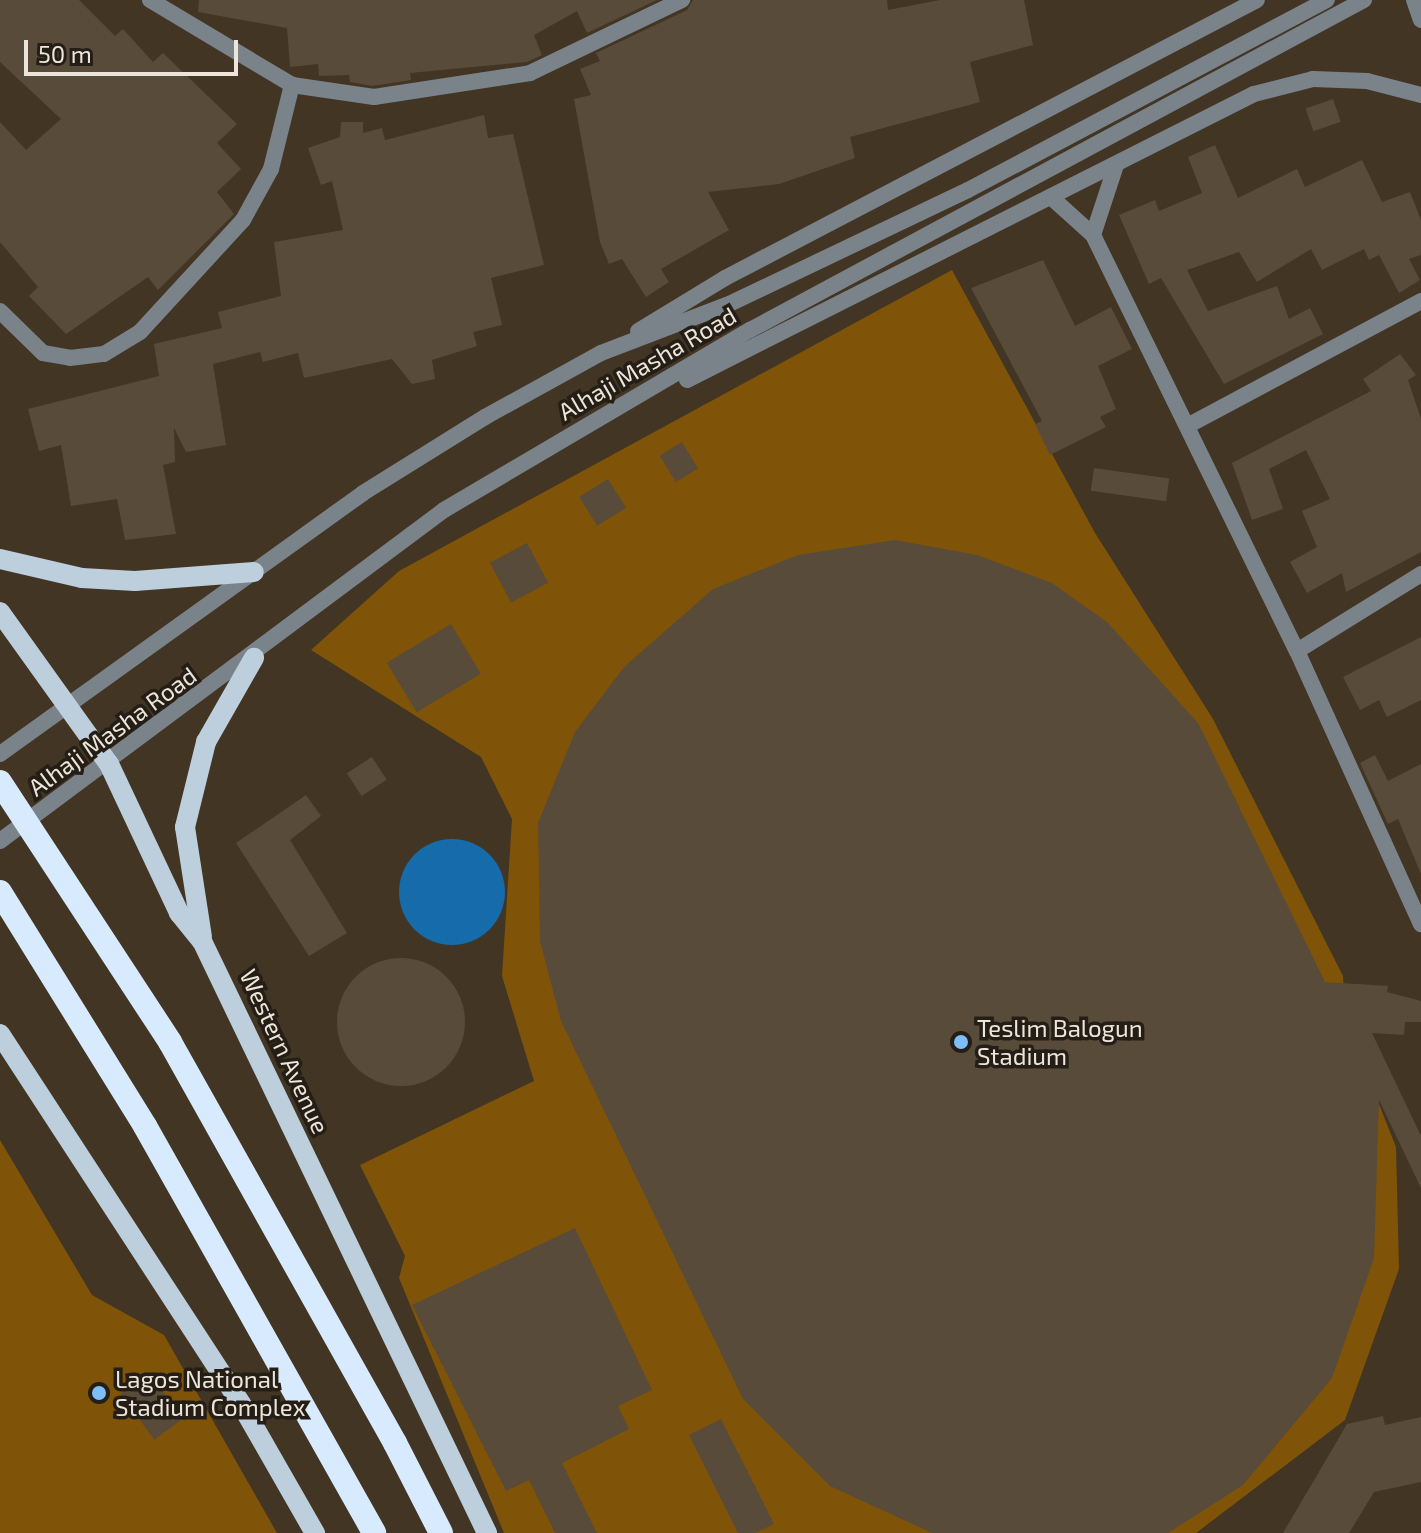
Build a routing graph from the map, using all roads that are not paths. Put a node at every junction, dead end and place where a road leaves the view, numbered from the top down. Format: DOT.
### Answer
graph roads {
  1 [pos="150,0"];
  2 [pos="682,0"];
  3 [pos="1257,0"];
  4 [pos="1327,0"];
  5 [pos="1364,0"];
  6 [pos="1414,0"];
  7 [pos="1421,20"];
  8 [pos="292,85"];
  9 [pos="1421,95"];
  10 [pos="1116,165"];
  11 [pos="1052,198"];
  12 [pos="1093,235"];
  13 [pos="1421,301"];
  14 [pos="0,311"];
  15 [pos="601,353"];
  16 [pos="627,407"];
  17 [pos="1189,425"];
  18 [pos="0,559"];
  19 [pos="254,572"];
  20 [pos="1421,574"];
  21 [pos="0,612"];
  22 [pos="1297,651"];
  23 [pos="254,658"];
  24 [pos="71,705"];
  25 [pos="0,754"];
  26 [pos="109,764"];
  27 [pos="0,782"];
  28 [pos="0,841"];
  29 [pos="0,892"];
  30 [pos="1421,924"];
  31 [pos="202,941"];
  32 [pos="0,1034"];
  33 [pos="315,1533"];
  34 [pos="374,1533"];
  35 [pos="441,1533"];
  36 [pos="487,1533"];
  1 -- 8 [label="street"];
  2 -- 8 [label="street"];
  3 -- 15 [label="street"];
  4 -- 15 [label="street, Alhaji Masha Road"];
  5 -- 16 [label="street, Alhaji Masha Road"];
  6 -- 7 [label="street"];
  8 -- 14 [label="street"];
  9 -- 10 [label="street"];
  10 -- 11 [label="street"];
  10 -- 12 [label="street"];
  11 -- 12 [label="street"];
  11 -- 16 [label="street"];
  12 -- 17 [label="street"];
  13 -- 17 [label="street"];
  15 -- 19 [label="street, Alhaji Masha Road"];
  16 -- 23 [label="street, Alhaji Masha Road"];
  17 -- 22 [label="street"];
  18 -- 19 [label="main road"];
  19 -- 24 [label="street, Alhaji Masha Road"];
  20 -- 22 [label="street"];
  21 -- 24 [label="main road, Western Avenue"];
  22 -- 30 [label="street"];
  23 -- 26 [label="street, Alhaji Masha Road"];
  23 -- 31 [label="main road"];
  24 -- 25 [label="street, Alhaji Masha Road"];
  24 -- 26 [label="main road, Western Avenue"];
  26 -- 28 [label="street, Alhaji Masha Road"];
  26 -- 31 [label="main road, Western Avenue"];
  27 -- 35 [label="highway, bridge"];
  29 -- 34 [label="highway"];
  31 -- 36 [label="main road, Western Avenue"];
  32 -- 33 [label="main road"];
}
